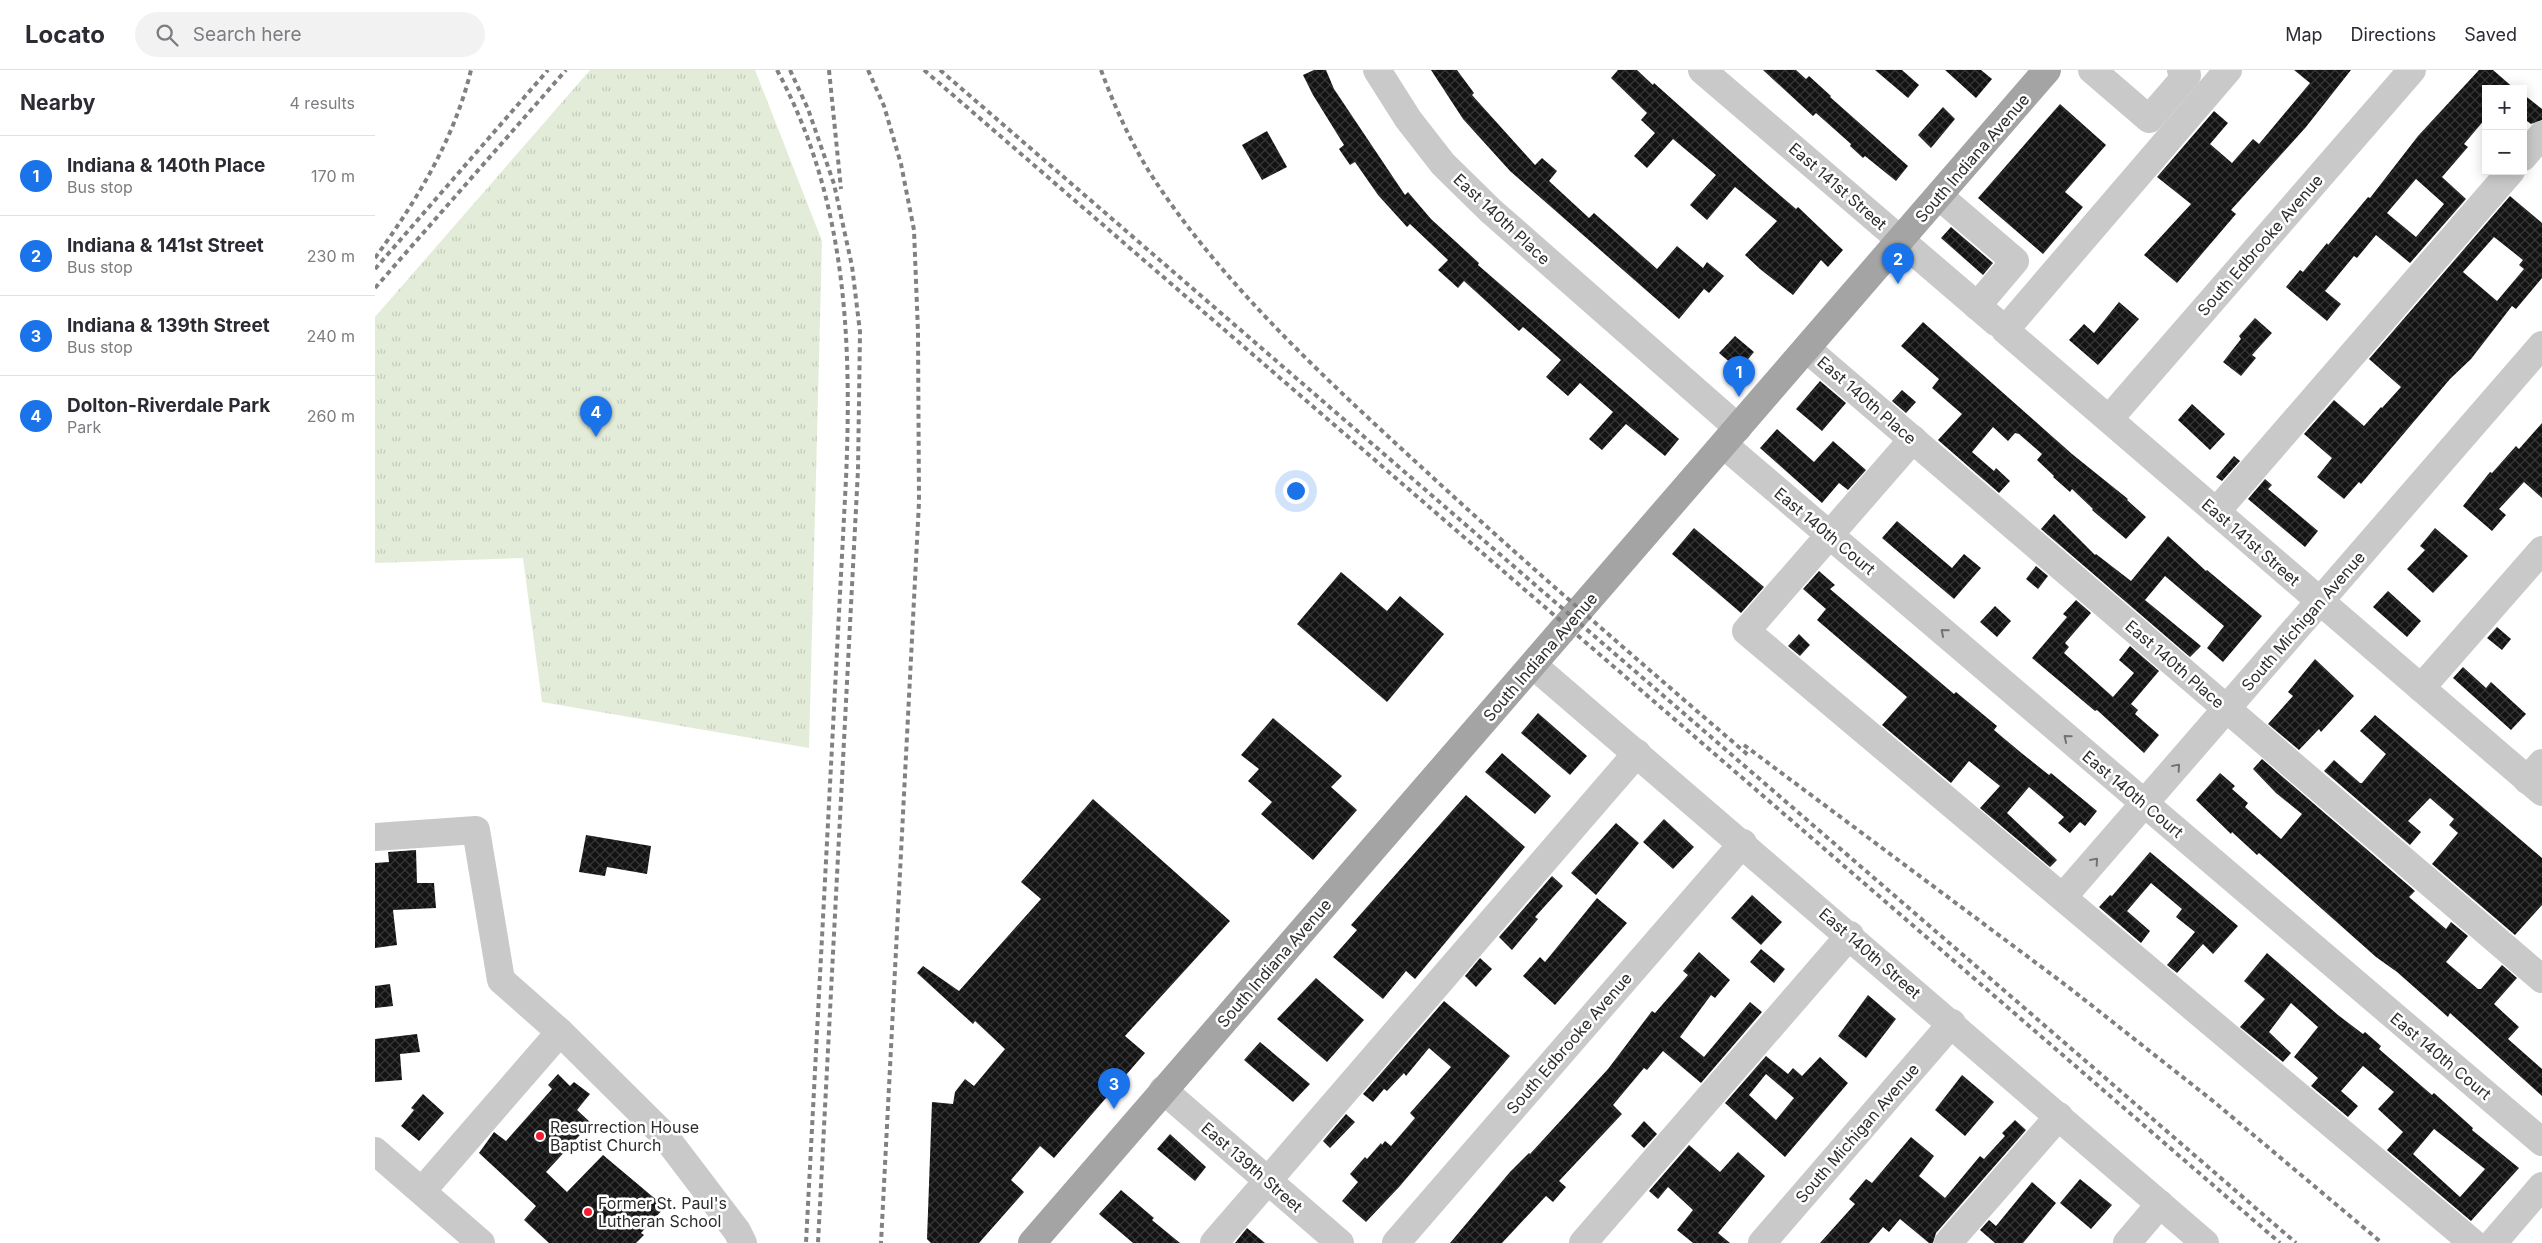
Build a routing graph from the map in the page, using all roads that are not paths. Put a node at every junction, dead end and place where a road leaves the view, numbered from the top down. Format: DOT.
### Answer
graph roads {
  1 [pos="1377,70"];
  2 [pos="1702,70"];
  3 [pos="2092,70"];
  4 [pos="2181,70"];
  5 [pos="2228,70"];
  6 [pos="2412,70"];
  7 [pos="2045,71"];
  8 [pos="2542,135"];
  9 [pos="2527,152"];
  10 [pos="2508,175"];
  11 [pos="1939,196"];
  12 [pos="1901,241"];
  13 [pos="1993,319"];
  14 [pos="2542,345"];
  15 [pos="1807,349"];
  16 [pos="2109,419"];
  17 [pos="1731,437"];
  18 [pos="1913,439"];
  19 [pos="2216,512"];
  20 [pos="1829,535"];
  21 [pos="2542,550"];
  22 [pos="2320,601"];
  23 [pos="1533,665"];
  24 [pos="2421,688"];
  25 [pos="2227,709"];
  26 [pos="1637,753"];
  27 [pos="2537,778"];
  28 [pos="2145,803"];
  29 [pos="375,837"];
  30 [pos="1743,844"];
  31 [pos="2063,898"];
  32 [pos="1850,935"];
  33 [pos="2542,979"];
  34 [pos="1952,1023"];
  35 [pos="559,1032"];
  36 [pos="1163,1090"];
  37 [pos="2059,1116"];
  38 [pos="2542,1142"];
  39 [pos="375,1151"];
  40 [pos="1268,1180"];
  41 [pos="2542,1186"];
  42 [pos="421,1191"];
  43 [pos="2160,1204"];
  44 [pos="481,1243"];
  45 [pos="743,1243"];
  46 [pos="1032,1243"];
  47 [pos="1214,1243"];
  48 [pos="1340,1243"];
  49 [pos="1396,1243"];
  50 [pos="1583,1243"];
  51 [pos="1762,1243"];
  52 [pos="1948,1243"];
  53 [pos="2127,1243"];
  54 [pos="2205,1243"];
  55 [pos="2473,1243"];
  56 [pos="2493,1243"];
  1 -- 17 [label="street, East 140th Place"];
  2 -- 12 [label="street, East 141st Street"];
  3 -- 4 [label="street"];
  5 -- 13 [label="street"];
  6 -- 16 [label="street, South Edbrooke Avenue"];
  7 -- 11 [label="main road, South Indiana Avenue"];
  8 -- 9 [label="street"];
  10 -- 19 [label="street"];
  11 -- 12 [label="main road, South Indiana Avenue"];
  11 -- 13 [label="street"];
  12 -- 13 [label="street, East 141st Street"];
  12 -- 15 [label="main road, South Indiana Avenue"];
  13 -- 16 [label="street, East 141st Street"];
  14 -- 22 [label="street, South Michigan Avenue"];
  15 -- 17 [label="main road, South Indiana Avenue"];
  15 -- 18 [label="street, East 140th Place"];
  16 -- 19 [label="street, East 141st Street"];
  17 -- 20 [label="street, East 140th Court"];
  17 -- 23 [label="main road, South Indiana Avenue"];
  18 -- 20 [label="street"];
  18 -- 25 [label="street, East 140th Place"];
  19 -- 22 [label="street, East 141st Street"];
  28 -- 20 [label="street, East 140th Court, one-way"];
  20 -- 31 [label="street"];
  21 -- 24 [label="street"];
  22 -- 24 [label="street, East 141st Street"];
  22 -- 25 [label="street, South Michigan Avenue"];
  23 -- 26 [label="street, East 140th Street"];
  23 -- 36 [label="main road, South Indiana Avenue"];
  24 -- 27 [label="street, East 141st Street"];
  28 -- 25 [label="street, South Michigan Avenue, one-way"];
  25 -- 33 [label="street, East 140th Place"];
  26 -- 30 [label="street, East 140th Street"];
  26 -- 40 [label="street"];
  31 -- 28 [label="street, South Michigan Avenue, one-way"];
  28 -- 38 [label="street, East 140th Court"];
  29 -- 35 [label="street"];
  30 -- 32 [label="street, East 140th Street"];
  30 -- 49 [label="street, South Edbrooke Avenue"];
  31 -- 55 [label="street"];
  32 -- 34 [label="street, East 140th Street"];
  32 -- 50 [label="street"];
  34 -- 37 [label="street, East 140th Street"];
  34 -- 51 [label="street, South Michigan Avenue"];
  35 -- 42 [label="street"];
  35 -- 45 [label="street"];
  36 -- 40 [label="street, East 139th Street"];
  36 -- 46 [label="main road, South Indiana Avenue"];
  37 -- 43 [label="street, East 140th Street"];
  37 -- 52 [label="street"];
  39 -- 42 [label="street"];
  40 -- 47 [label="street"];
  40 -- 48 [label="street, East 139th Street"];
  41 -- 56 [label="street"];
  42 -- 44 [label="street"];
  43 -- 53 [label="street"];
  43 -- 54 [label="street, East 140th Street"];
}
